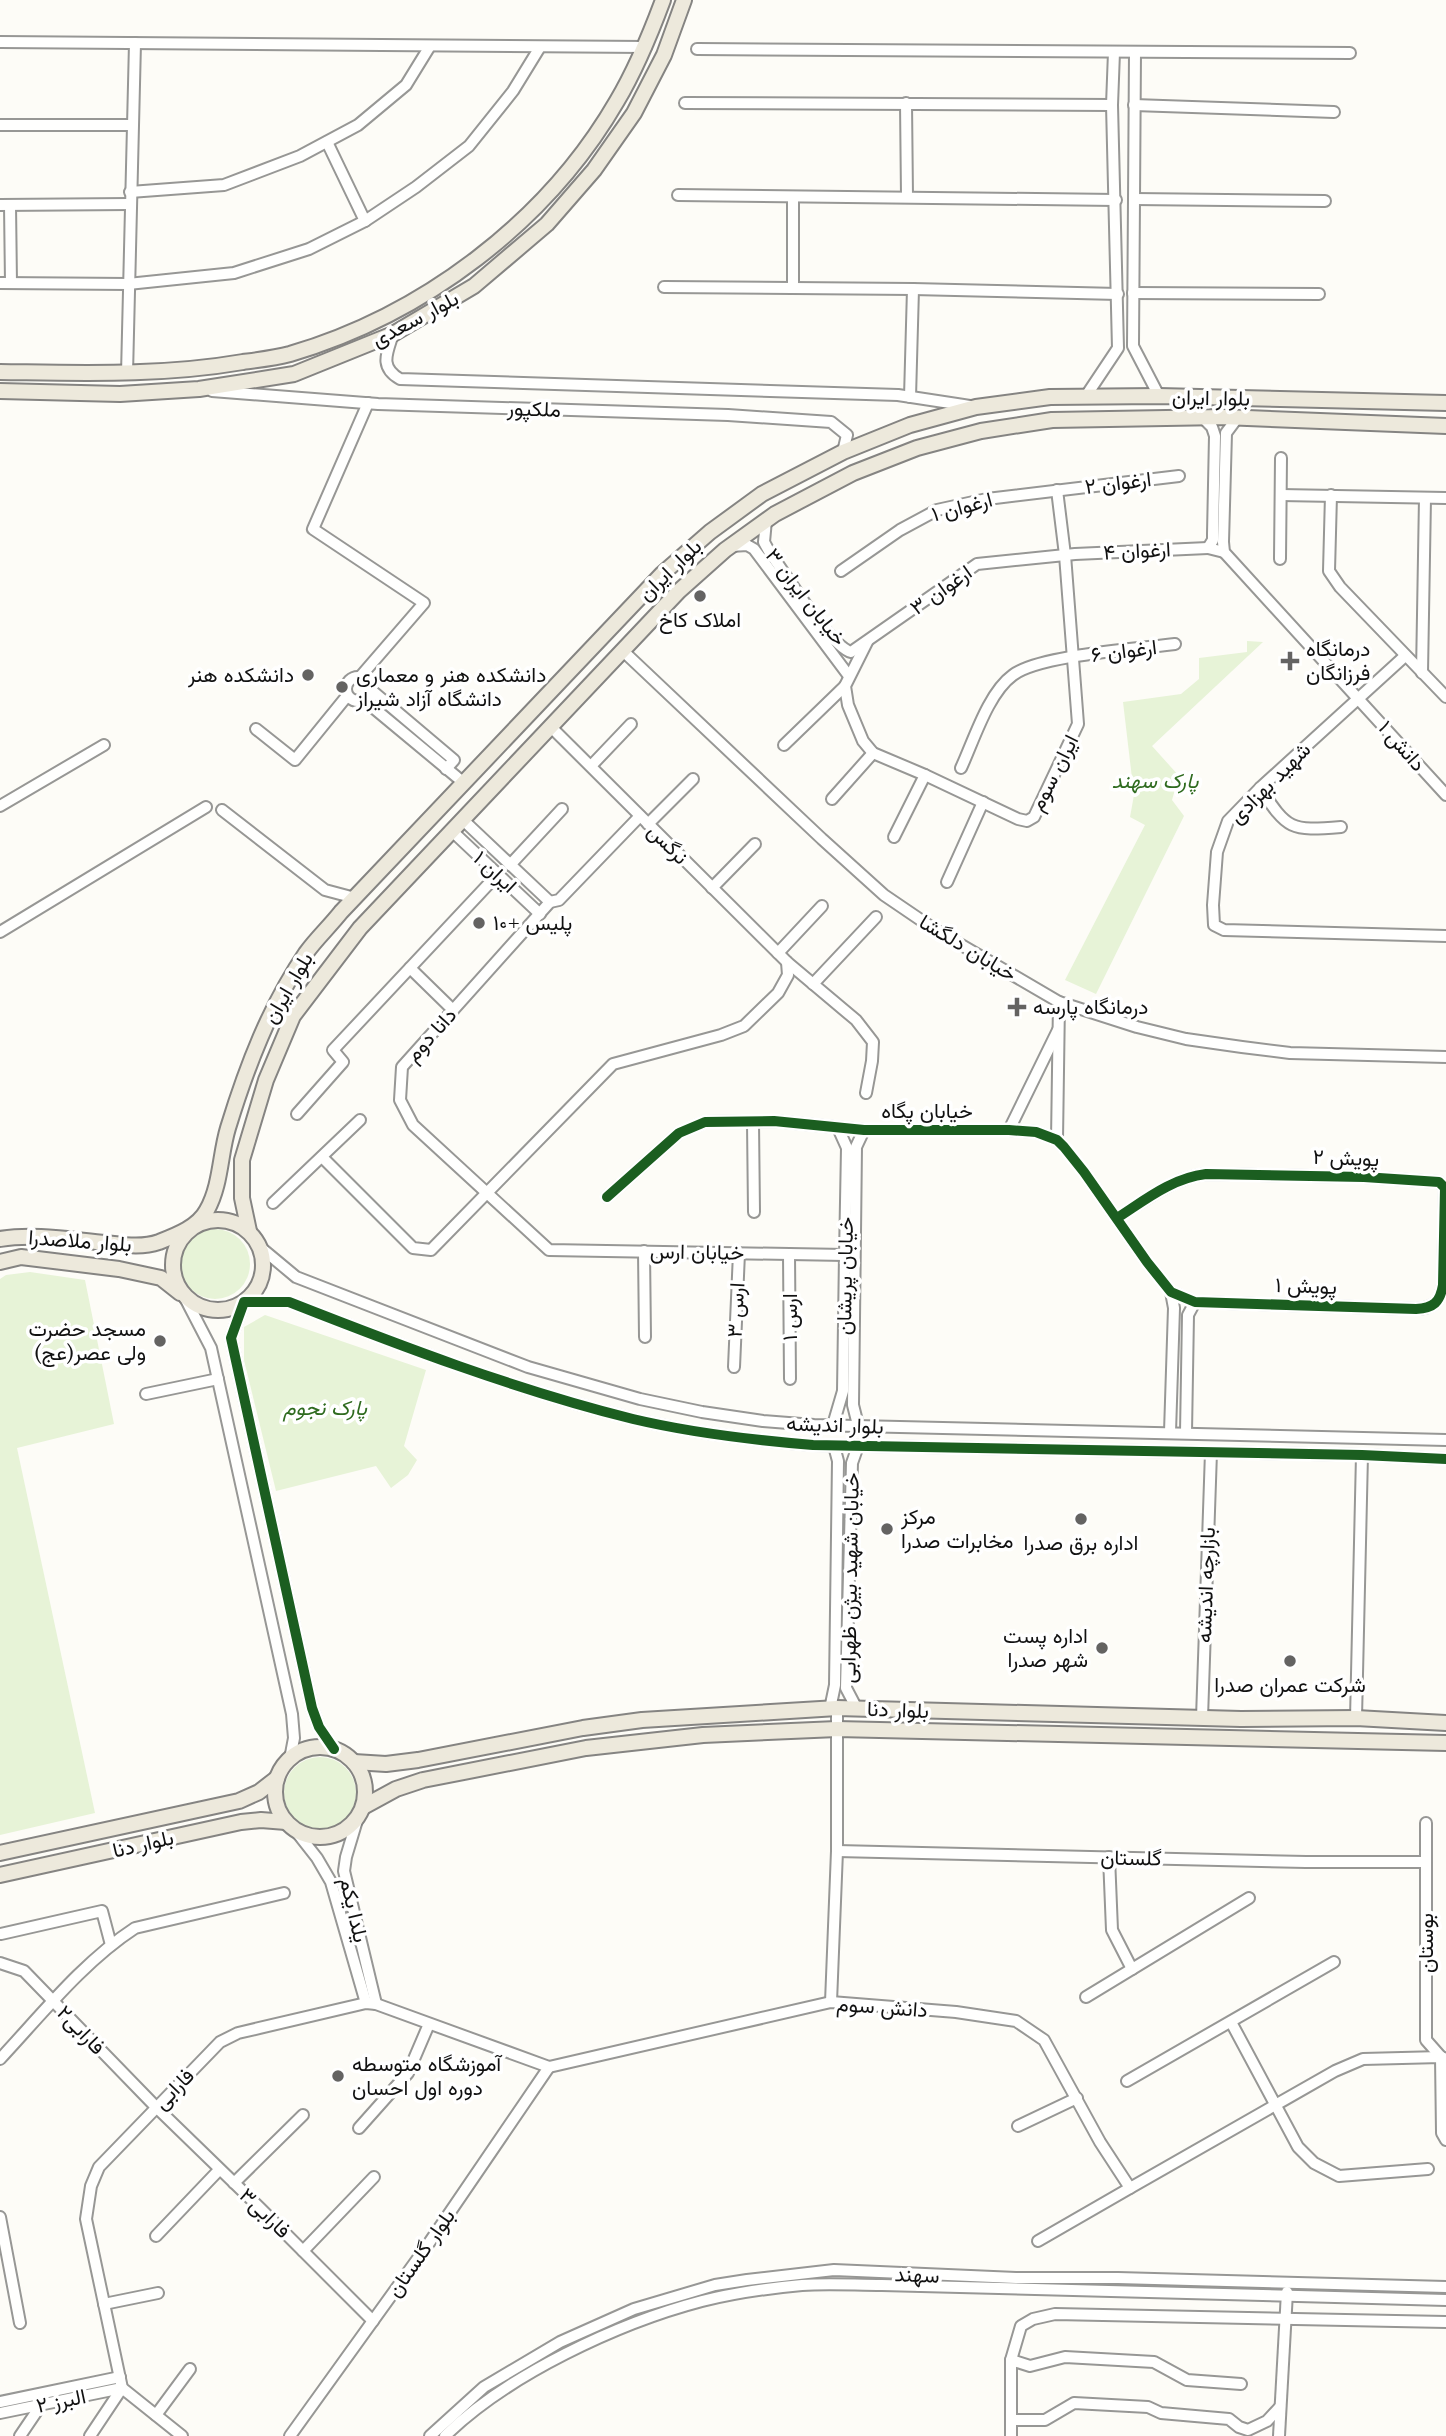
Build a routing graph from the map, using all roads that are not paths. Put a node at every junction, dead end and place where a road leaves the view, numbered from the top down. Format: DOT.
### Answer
graph roads {
  1 [pos="663,0"];
  2 [pos="684,0"];
  3 [pos="0,42"];
  4 [pos="135,43"];
  5 [pos="430,46"];
  6 [pos="540,47"];
  7 [pos="646,47"];
  8 [pos="697,49"];
  9 [pos="1114,52"];
  10 [pos="1135,52"];
  11 [pos="1350,53"];
  12 [pos="685,103"];
  13 [pos="906,103"];
  14 [pos="1112,105"];
  15 [pos="1134,105"];
  16 [pos="1334,112"];
  17 [pos="0,125"];
  18 [pos="132,125"];
  19 [pos="327,142"];
  20 [pos="678,195"];
  21 [pos="793,197"];
  22 [pos="907,197"];
  23 [pos="130,198"];
  24 [pos="1134,199"];
  25 [pos="1116,200"];
  26 [pos="1325,201"];
  27 [pos="5,205"];
  28 [pos="365,221"];
  29 [pos="5,283"];
  30 [pos="128,284"];
  31 [pos="664,287"];
  32 [pos="793,288"];
  33 [pos="913,289"];
  34 [pos="1133,293"];
  35 [pos="1118,294"];
  36 [pos="1319,294"];
  37 [pos="393,334"];
  38 [pos="0,372"];
  39 [pos="127,374"];
  40 [pos="199,390"];
  41 [pos="0,391"];
  42 [pos="1086,396"];
  43 [pos="1159,396"];
  44 [pos="910,397"];
  45 [pos="1309,400"];
  46 [pos="368,403"];
  47 [pos="1446,403"];
  48 [pos="976,408"];
  49 [pos="1203,418"];
  50 [pos="1238,418"];
  51 [pos="1308,420"];
  52 [pos="1446,426"];
  53 [pos="843,452"];
  54 [pos="1281,458"];
  55 [pos="1179,476"];
  56 [pos="1057,490"];
  57 [pos="1281,495"];
  58 [pos="1331,495"];
  59 [pos="1426,498"];
  60 [pos="1446,498"];
  61 [pos="766,520"];
  62 [pos="730,546"];
  63 [pos="1208,548"];
  64 [pos="1224,552"];
  65 [pos="1065,555"];
  66 [pos="1280,559"];
  67 [pos="841,571"];
  68 [pos="1175,644"];
  69 [pos="863,645"];
  70 [pos="622,650"];
  71 [pos="1405,656"];
  72 [pos="1073,657"];
  73 [pos="1422,673"];
  74 [pos="360,677"];
  75 [pos="847,681"];
  76 [pos="370,689"];
  77 [pos="347,696"];
  78 [pos="1446,697"];
  79 [pos="1359,698"];
  80 [pos="364,700"];
  81 [pos="631,724"];
  82 [pos="550,726"];
  83 [pos="256,729"];
  84 [pos="104,745"];
  85 [pos="784,745"];
  86 [pos="873,753"];
  87 [pos="591,766"];
  88 [pos="961,768"];
  89 [pos="446,769"];
  90 [pos="925,775"];
  91 [pos="692,779"];
  92 [pos="464,783"];
  93 [pos="1260,788"];
  94 [pos="1446,795"];
  95 [pos="832,799"];
  96 [pos="983,802"];
  97 [pos="0,806"];
  98 [pos="206,807"];
  99 [pos="222,810"];
  100 [pos="562,810"];
  101 [pos="462,819"];
  102 [pos="644,820"];
  103 [pos="1340,827"];
  104 [pos="451,830"];
  105 [pos="894,837"];
  106 [pos="755,845"];
  107 [pos="510,865"];
  108 [pos="498,874"];
  109 [pos="947,882"];
  110 [pos="712,888"];
  111 [pos="355,898"];
  112 [pos="550,902"];
  113 [pos="822,906"];
  114 [pos="540,914"];
  115 [pos="876,917"];
  116 [pos="0,932"];
  117 [pos="1446,936"];
  118 [pos="778,953"];
  119 [pos="787,962"];
  120 [pos="410,968"];
  121 [pos="813,984"];
  122 [pos="1059,1002"];
  123 [pos="453,1010"];
  124 [pos="1059,1028"];
  125 [pos="1446,1057"];
  126 [pos="246,1070"];
  127 [pos="266,1080"];
  128 [pos="866,1093"];
  129 [pos="297,1114"];
  130 [pos="360,1120"];
  131 [pos="753,1123"];
  132 [pos="838,1128"];
  133 [pos="864,1130"];
  134 [pos="1009,1130"];
  135 [pos="1057,1140"];
  136 [pos="322,1157"];
  137 [pos="486,1192"];
  138 [pos="607,1197"];
  139 [pos="273,1203"];
  140 [pos="754,1212"];
  141 [pos="1117,1217"];
  142 [pos="197,1224"];
  143 [pos="249,1231"];
  144 [pos="0,1239"];
  145 [pos="260,1247"];
  146 [pos="549,1250"];
  147 [pos="644,1251"];
  148 [pos="739,1253"];
  149 [pos="789,1254"];
  150 [pos="845,1255"];
  151 [pos="0,1262"];
  152 [pos="1171,1292"];
  153 [pos="184,1296"];
  154 [pos="244,1302"];
  155 [pos="1195,1303"];
  156 [pos="1416,1309"];
  157 [pos="645,1337"];
  158 [pos="734,1367"];
  159 [pos="218,1378"];
  160 [pos="790,1379"];
  161 [pos="146,1394"];
  162 [pos="833,1425"];
  163 [pos="858,1425"];
  164 [pos="1170,1432"];
  165 [pos="1186,1432"];
  166 [pos="1446,1440"];
  167 [pos="834,1446"];
  168 [pos="859,1446"];
  169 [pos="1211,1452"];
  170 [pos="1362,1455"];
  171 [pos="1446,1459"];
  172 [pos="834,1709"];
  173 [pos="857,1709"];
  174 [pos="1202,1718"];
  175 [pos="1356,1718"];
  176 [pos="1446,1723"];
  177 [pos="837,1729"];
  178 [pos="1446,1743"];
  179 [pos="334,1749"];
  180 [pos="290,1759"];
  181 [pos="354,1762"];
  182 [pos="277,1778"];
  183 [pos="360,1812"];
  184 [pos="1426,1824"];
  185 [pos="290,1826"];
  186 [pos="837,1851"];
  187 [pos="0,1853"];
  188 [pos="1109,1857"];
  189 [pos="1426,1862"];
  190 [pos="0,1875"];
  191 [pos="284,1893"];
  192 [pos="1249,1898"];
  193 [pos="1,1934"];
  194 [pos="111,1945"];
  195 [pos="1334,1962"];
  196 [pos="0,1963"];
  197 [pos="1132,1969"];
  198 [pos="1086,1997"];
  199 [pos="54,2001"];
  200 [pos="831,2002"];
  201 [pos="371,2003"];
  202 [pos="1231,2022"];
  203 [pos="429,2024"];
  204 [pos="1444,2056"];
  205 [pos="0,2059"];
  206 [pos="549,2067"];
  207 [pos="1127,2081"];
  208 [pos="1077,2098"];
  209 [pos="1276,2104"];
  210 [pos="156,2107"];
  211 [pos="303,2115"];
  212 [pos="1018,2126"];
  213 [pos="359,2129"];
  214 [pos="1446,2140"];
  215 [pos="1428,2169"];
  216 [pos="219,2170"];
  217 [pos="374,2178"];
  218 [pos="234,2183"];
  219 [pos="1130,2189"];
  220 [pos="0,2217"];
  221 [pos="156,2236"];
  222 [pos="1038,2241"];
  223 [pos="303,2251"];
  224 [pos="1288,2283"];
  225 [pos="13,2286"];
  226 [pos="1446,2287"];
  227 [pos="0,2288"];
  228 [pos="158,2293"];
  229 [pos="1287,2296"];
  230 [pos="1446,2300"];
  231 [pos="104,2304"];
  232 [pos="1285,2319"];
  233 [pos="373,2321"];
  234 [pos="1446,2322"];
  235 [pos="20,2323"];
  236 [pos="1011,2360"];
  237 [pos="190,2369"];
  238 [pos="121,2383"];
  239 [pos="1241,2384"];
  240 [pos="0,2402"];
  241 [pos="41,2405"];
  242 [pos="1280,2407"];
  243 [pos="0,2413"];
  244 [pos="156,2416"];
  245 [pos="1011,2420"];
  246 [pos="20,2436"];
  247 [pos="90,2436"];
  248 [pos="182,2436"];
  249 [pos="290,2436"];
  250 [pos="430,2436"];
  251 [pos="444,2436"];
  252 [pos="1011,2436"];
  253 [pos="1279,2436"];
  1 -- 7 [label="main road, بلوار سعدی"];
  2 -- 37 [label="main road, بلوار سعدی"];
  3 -- 4 [label="street"];
  4 -- 5 [label="street"];
  4 -- 18 [label="street"];
  5 -- 6 [label="street"];
  5 -- 19 [label="street"];
  6 -- 7 [label="street"];
  6 -- 28 [label="street"];
  7 -- 39 [label="main road, بلوار سعدی"];
  8 -- 9 [label="street"];
  9 -- 10 [label="street"];
  9 -- 14 [label="street"];
  10 -- 11 [label="street"];
  10 -- 15 [label="street"];
  12 -- 13 [label="street"];
  13 -- 14 [label="street"];
  13 -- 22 [label="street"];
  14 -- 25 [label="street"];
  15 -- 16 [label="street"];
  15 -- 24 [label="street"];
  17 -- 18 [label="street"];
  18 -- 23 [label="street"];
  19 -- 23 [label="street"];
  19 -- 28 [label="street"];
  20 -- 21 [label="street"];
  21 -- 22 [label="street"];
  21 -- 32 [label="street"];
  22 -- 25 [label="street"];
  23 -- 27 [label="street"];
  23 -- 30 [label="street"];
  24 -- 26 [label="street"];
  24 -- 34 [label="street"];
  25 -- 35 [label="street"];
  27 -- 29 [label="street"];
  28 -- 30 [label="street"];
  29 -- 30 [label="street"];
  30 -- 39 [label="street"];
  31 -- 32 [label="street"];
  32 -- 33 [label="street"];
  33 -- 35 [label="street"];
  33 -- 44 [label="street"];
  34 -- 36 [label="street"];
  34 -- 43 [label="street"];
  35 -- 42 [label="street"];
  37 -- 40 [label="main road, بلوار سعدی"];
  37 -- 44 [label="street, ملکپور"];
  38 -- 39 [label="main road, بلوار سعدی"];
  40 -- 41 [label="main road, بلوار سعدی"];
  40 -- 46 [label="street, ملکپور"];
  42 -- 43 [label="main road, بلوار ایران"];
  42 -- 48 [label="main road, بلوار ایران"];
  43 -- 45 [label="main road, بلوار ایران"];
  44 -- 48 [label="street, ملکپور"];
  45 -- 47 [label="main road, بلوار ایران"];
  45 -- 51 [label="main road"];
  46 -- 53 [label="street, ملکپور"];
  46 -- 74 [label="street"];
  48 -- 53 [label="main road, بلوار ایران"];
  49 -- 50 [label="main road, بلوار ایران"];
  49 -- 61 [label="main road, بلوار ایران"];
  49 -- 63 [label="street"];
  50 -- 51 [label="main road, بلوار ایران"];
  50 -- 64 [label="street"];
  51 -- 52 [label="main road, بلوار ایران"];
  53 -- 92 [label="main road, بلوار ایران"];
  54 -- 57 [label="street"];
  55 -- 56 [label="street, ارغوان ۲"];
  56 -- 65 [label="street, ایران سوم"];
  56 -- 67 [label="street, ارغوان ۱"];
  57 -- 58 [label="street"];
  57 -- 66 [label="street"];
  58 -- 59 [label="street"];
  58 -- 71 [label="street"];
  59 -- 60 [label="street"];
  59 -- 73 [label="street"];
  61 -- 62 [label="main road, بلوار ایران"];
  61 -- 69 [label="street, خیابان ایران ۳"];
  62 -- 70 [label="main road, بلوار ایران"];
  62 -- 75 [label="street, خیابان ایران ۳"];
  63 -- 64 [label="street, ارغوان ۴"];
  63 -- 65 [label="street, ارغوان ۴"];
  64 -- 79 [label="street, دانش ۱"];
  65 -- 69 [label="street, ارغوان ۳"];
  65 -- 72 [label="street, ایران سوم"];
  68 -- 72 [label="street, ارغوان ۶"];
  69 -- 75 [label="street"];
  70 -- 82 [label="main road, بلوار ایران"];
  70 -- 122 [label="street, خیابان دلگشا"];
  71 -- 73 [label="street"];
  71 -- 79 [label="street, شهید بهزادی"];
  72 -- 88 [label="street, ارغوان ۶"];
  72 -- 96 [label="street, ایران سوم"];
  73 -- 78 [label="street"];
  74 -- 76 [label="street"];
  74 -- 77 [label="street"];
  75 -- 85 [label="street"];
  75 -- 86 [label="street"];
  76 -- 80 [label="street"];
  76 -- 89 [label="street"];
  77 -- 80 [label="street"];
  77 -- 83 [label="street"];
  79 -- 93 [label="street, شهید بهزادی"];
  79 -- 94 [label="street, دانش ۱"];
  80 -- 89 [label="street"];
  81 -- 87 [label="street"];
  82 -- 87 [label="street, نرگس"];
  82 -- 101 [label="main road, بلوار ایران"];
  84 -- 97 [label="street"];
  86 -- 90 [label="street, ایران سوم"];
  86 -- 95 [label="street"];
  87 -- 102 [label="street, نرگس"];
  89 -- 92 [label="street"];
  90 -- 96 [label="street, ایران سوم"];
  90 -- 105 [label="street"];
  91 -- 102 [label="street, دانا دوم"];
  92 -- 111 [label="main road, بلوار ایران"];
  93 -- 103 [label="street"];
  93 -- 117 [label="street, شهید بهزادی"];
  96 -- 109 [label="street"];
  98 -- 116 [label="street"];
  99 -- 111 [label="street"];
  100 -- 107 [label="street"];
  101 -- 104 [label="main road, بلوار ایران"];
  101 -- 107 [label="street, ایران ۱"];
  102 -- 110 [label="street, نرگس"];
  102 -- 112 [label="street, دانا دوم"];
  104 -- 108 [label="street, ایران ۱"];
  104 -- 127 [label="main road, بلوار ایران"];
  106 -- 110 [label="street"];
  107 -- 112 [label="street, ایران ۱"];
  108 -- 114 [label="street, ایران ۱"];
  108 -- 120 [label="street"];
  110 -- 118 [label="street, نرگس"];
  111 -- 126 [label="main road, بلوار ایران"];
  112 -- 114 [label="street, دانا دوم"];
  113 -- 118 [label="street"];
  114 -- 123 [label="street, دانا دوم"];
  115 -- 121 [label="street"];
  118 -- 119 [label="street, نرگس"];
  119 -- 121 [label="street, نرگس"];
  119 -- 137 [label="street"];
  120 -- 123 [label="street"];
  120 -- 129 [label="street"];
  121 -- 128 [label="street, نرگس"];
  122 -- 124 [label="street"];
  122 -- 125 [label="street, خیابان دلگشا"];
  123 -- 137 [label="street, دانا دوم"];
  124 -- 134 [label="street"];
  124 -- 135 [label="street"];
  126 -- 127 [label="main road"];
  126 -- 142 [label="main road, بلوار ایران"];
  127 -- 143 [label="main road, بلوار ایران"];
  130 -- 136 [label="street"];
  131 -- 132 [label="street, خیابان پگاه"];
  131 -- 138 [label="street, خیابان پگاه"];
  131 -- 140 [label="street"];
  132 -- 133 [label="street, خیابان پگاه"];
  132 -- 150 [label="street, خیابان پریشان"];
  133 -- 134 [label="street, خیابان پگاه"];
  133 -- 163 [label="street, خیابان پریشان"];
  134 -- 135 [label="street, خیابان پگاه"];
  135 -- 141 [label="street"];
  136 -- 137 [label="street"];
  136 -- 139 [label="street"];
  137 -- 146 [label="street, دانا دوم"];
  141 -- 152 [label="street"];
  141 -- 156 [label="street, پویش ۲"];
  142 -- 143 [label="main road"];
  142 -- 144 [label="main road, بلوار ملاصدرا"];
  142 -- 153 [label="main road"];
  143 -- 145 [label="main road"];
  145 -- 154 [label="main road"];
  145 -- 162 [label="street, بلوار اندیشه"];
  146 -- 147 [label="street, خیابان ارس"];
  147 -- 148 [label="street, خیابان ارس"];
  147 -- 157 [label="street"];
  148 -- 149 [label="street, خیابان ارس"];
  148 -- 158 [label="street, ارس ۳"];
  149 -- 150 [label="street, خیابان ارس"];
  149 -- 160 [label="street, ارس ۱"];
  150 -- 162 [label="street, خیابان پریشان"];
  151 -- 153 [label="main road, بلوار ملاصدرا"];
  152 -- 155 [label="street"];
  152 -- 164 [label="street"];
  153 -- 154 [label="main road"];
  153 -- 159 [label="street"];
  154 -- 167 [label="street, بلوار اندیشه"];
  154 -- 179 [label="street"];
  155 -- 156 [label="street, پویش ۱"];
  155 -- 165 [label="street"];
  159 -- 161 [label="street"];
  159 -- 180 [label="street"];
  162 -- 163 [label="street, بلوار اندیشه"];
  163 -- 164 [label="street, بلوار اندیشه"];
  164 -- 165 [label="street, بلوار اندیشه"];
  165 -- 166 [label="street, بلوار اندیشه"];
  167 -- 168 [label="street, بلوار اندیشه"];
  167 -- 172 [label="street, خیابان شهید بیژن ظهرابی"];
  168 -- 169 [label="street, بلوار اندیشه"];
  168 -- 173 [label="street, خیابان شهید بیژن ظهرابی"];
  169 -- 170 [label="street, بلوار اندیشه"];
  169 -- 174 [label="street, بازارچه اندیشه"];
  170 -- 171 [label="street, بلوار اندیشه"];
  170 -- 175 [label="street"];
  172 -- 173 [label="main road, بلوار دنا"];
  172 -- 177 [label="street, خیابان شهید بیژن ظهرابی"];
  172 -- 181 [label="main road, بلوار دنا"];
  173 -- 174 [label="main road, بلوار دنا"];
  174 -- 175 [label="main road, بلوار دنا"];
  175 -- 176 [label="main road, بلوار دنا"];
  177 -- 178 [label="main road, بلوار دنا"];
  177 -- 183 [label="main road, بلوار دنا"];
  177 -- 186 [label="street, خیابان شهید بیژن ظهرابی"];
  179 -- 180 [label="main road"];
  179 -- 181 [label="main road"];
  180 -- 182 [label="main road"];
  181 -- 183 [label="main road"];
  182 -- 185 [label="main road"];
  182 -- 187 [label="main road, بلوار دنا"];
  183 -- 185 [label="main road"];
  183 -- 201 [label="street, یلدا یکم"];
  184 -- 189 [label="street, بوستان"];
  185 -- 190 [label="main road, بلوار دنا"];
  185 -- 201 [label="street, یلدا یکم"];
  186 -- 188 [label="street, گلستان"];
  186 -- 200 [label="street, خیابان شهید بیژن ظهرابی"];
  188 -- 189 [label="street, گلستان"];
  188 -- 197 [label="street"];
  189 -- 204 [label="street, بوستان"];
  191 -- 194 [label="street"];
  192 -- 197 [label="street"];
  193 -- 194 [label="street"];
  194 -- 199 [label="street"];
  195 -- 202 [label="street"];
  196 -- 199 [label="street, فارابی۲"];
  197 -- 198 [label="street"];
  199 -- 205 [label="street"];
  199 -- 210 [label="street, فارابی۲"];
  200 -- 206 [label="street, دانش سوم"];
  200 -- 208 [label="street, دانش سوم"];
  201 -- 203 [label="street"];
  201 -- 210 [label="street, فارابی"];
  202 -- 207 [label="street"];
  202 -- 209 [label="street"];
  203 -- 206 [label="street"];
  203 -- 213 [label="street"];
  204 -- 209 [label="street"];
  204 -- 214 [label="street"];
  206 -- 233 [label="street, بلوار گلستان"];
  208 -- 212 [label="street"];
  208 -- 219 [label="street, دانش سوم"];
  209 -- 215 [label="street"];
  209 -- 219 [label="street"];
  210 -- 216 [label="street, فارابی۳"];
  210 -- 231 [label="street, فارابی"];
  211 -- 218 [label="street"];
  216 -- 218 [label="street, فارابی۳"];
  216 -- 221 [label="street"];
  217 -- 223 [label="street"];
  218 -- 223 [label="street, فارابی۳"];
  219 -- 222 [label="street"];
  220 -- 225 [label="street"];
  223 -- 233 [label="street, فارابی۳"];
  224 -- 226 [label="street, سهند"];
  224 -- 229 [label="street"];
  224 -- 250 [label="street, سهند"];
  225 -- 227 [label="street"];
  225 -- 235 [label="street"];
  228 -- 231 [label="street"];
  229 -- 230 [label="street, سهند"];
  229 -- 232 [label="street"];
  229 -- 251 [label="street, سهند"];
  231 -- 238 [label="street, فارابی"];
  232 -- 234 [label="street"];
  232 -- 236 [label="street"];
  232 -- 242 [label="street"];
  233 -- 249 [label="street, بلوار گلستان"];
  236 -- 239 [label="street"];
  236 -- 245 [label="street"];
  237 -- 244 [label="street"];
  238 -- 240 [label="street, البرز ۲"];
  238 -- 241 [label="street, البرز ۲"];
  238 -- 244 [label="street"];
  238 -- 247 [label="street"];
  241 -- 243 [label="street, البرز ۲"];
  241 -- 246 [label="street"];
  242 -- 245 [label="street"];
  242 -- 253 [label="street"];
  244 -- 248 [label="street"];
  245 -- 252 [label="street"];
}
